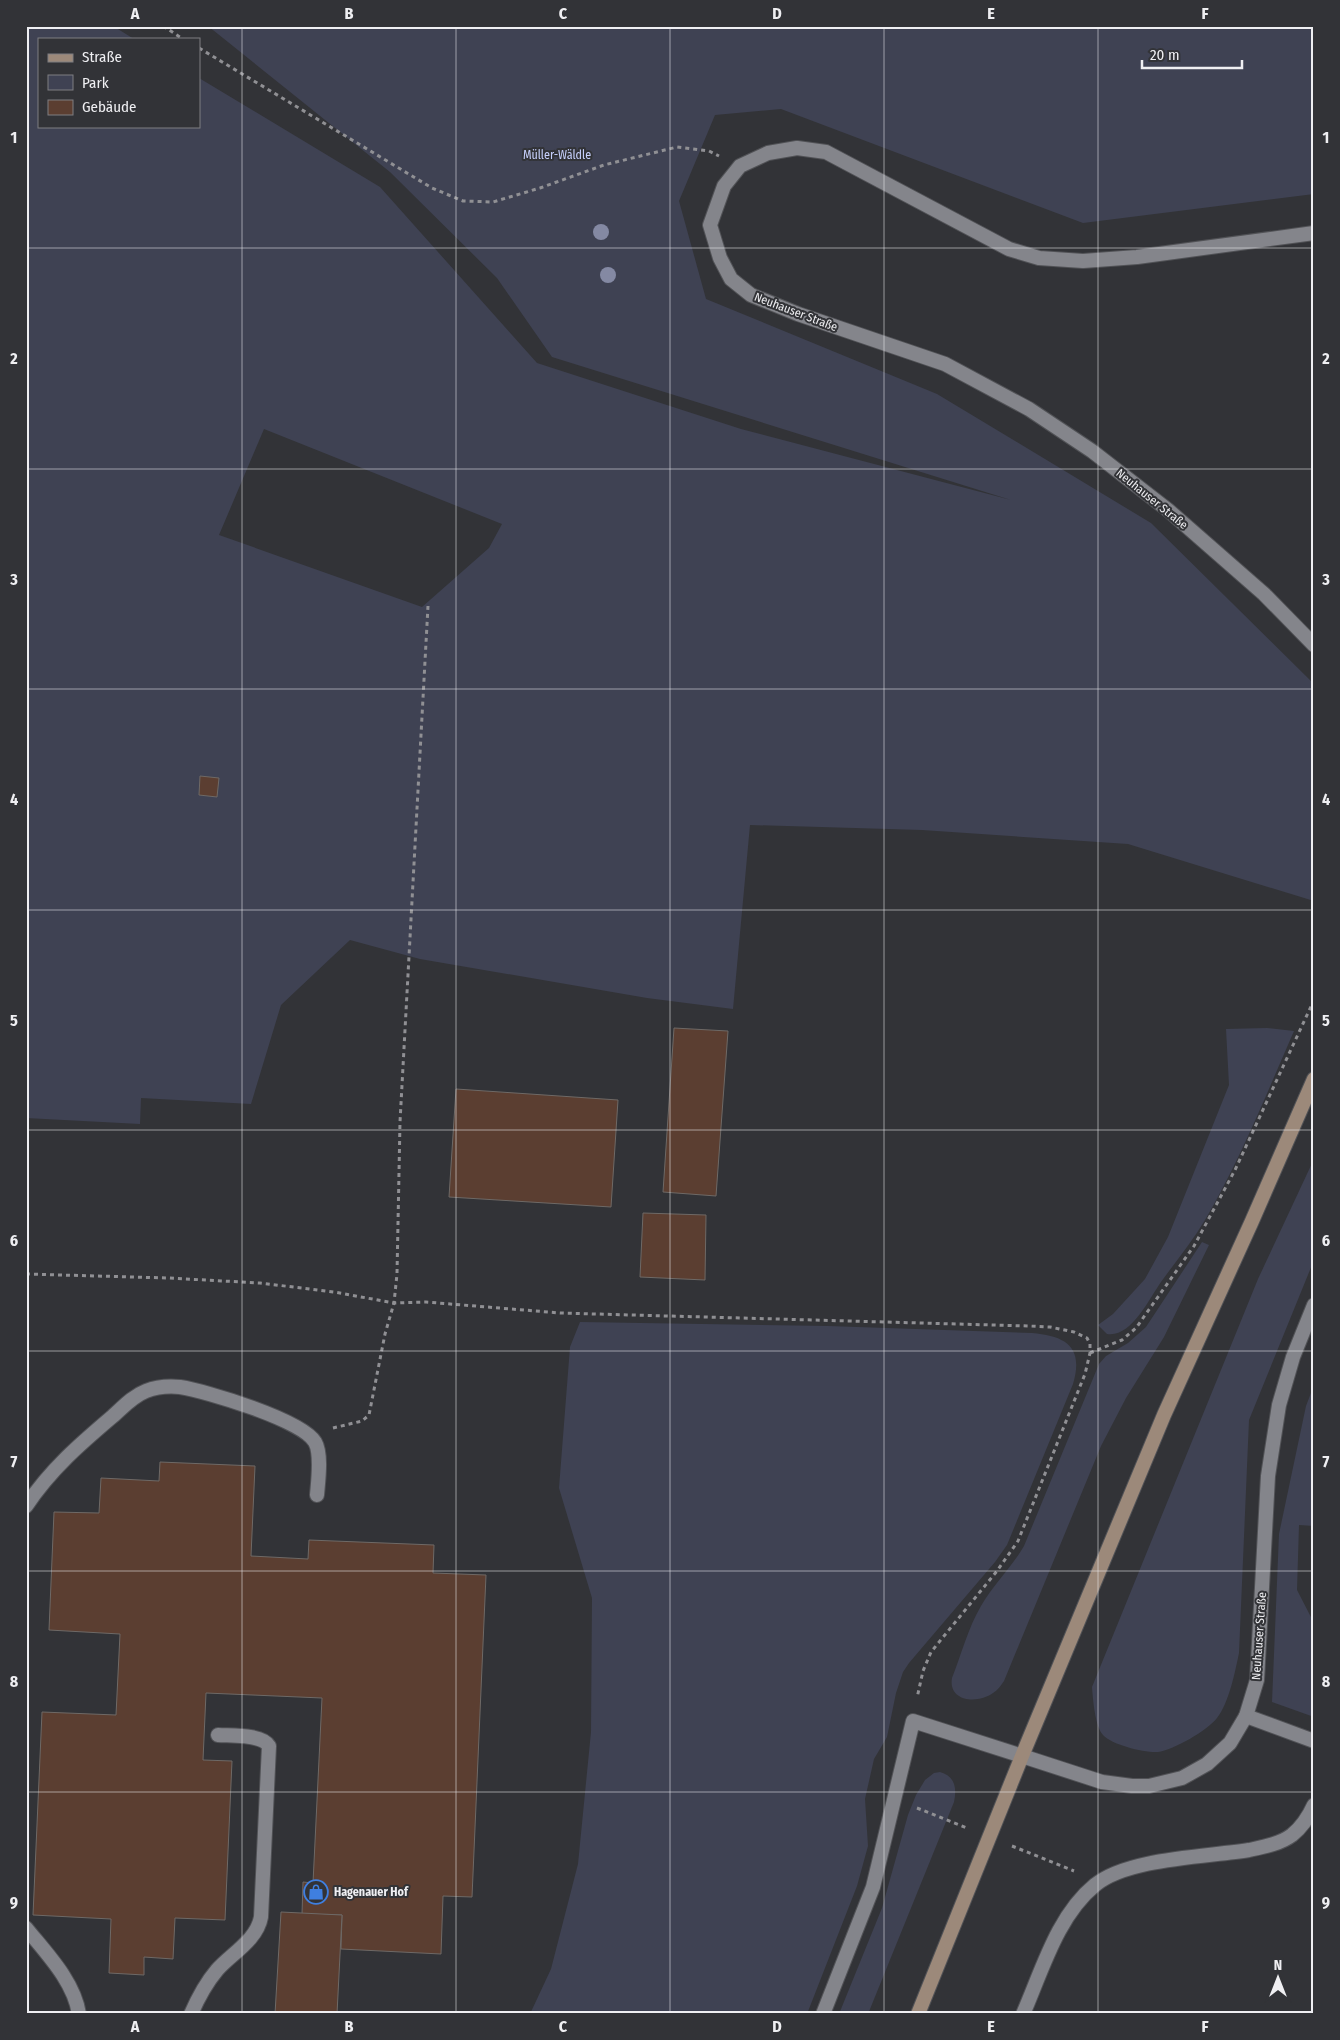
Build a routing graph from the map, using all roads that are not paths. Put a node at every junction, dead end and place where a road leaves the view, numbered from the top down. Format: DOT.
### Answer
graph roads {
  1 [pos="1314,232"];
  2 [pos="1314,645"];
  3 [pos="1314,1079"];
  4 [pos="1314,1305"];
  5 [pos="317,1495"];
  6 [pos="26,1506"];
  7 [pos="1246,1716"];
  8 [pos="218,1735"];
  9 [pos="1314,1740"];
  10 [pos="1022,1756"];
  11 [pos="1314,1804"];
  12 [pos="26,1928"];
  13 [pos="79,2014"];
  14 [pos="191,2014"];
  15 [pos="823,2014"];
  16 [pos="918,2014"];
  17 [pos="1023,2014"];
  1 -- 2 [label="street, Neuhauser Straße"];
  3 -- 10 [label="main road"];
  4 -- 7 [label="street, Neuhauser Straße"];
  5 -- 6 [label="street"];
  7 -- 9 [label="street"];
  7 -- 10 [label="street, Neuhauser Straße"];
  8 -- 14 [label="street"];
  10 -- 15 [label="street, Neuhauser Straße"];
  10 -- 16 [label="main road"];
  11 -- 17 [label="street"];
  12 -- 13 [label="street"];
}
